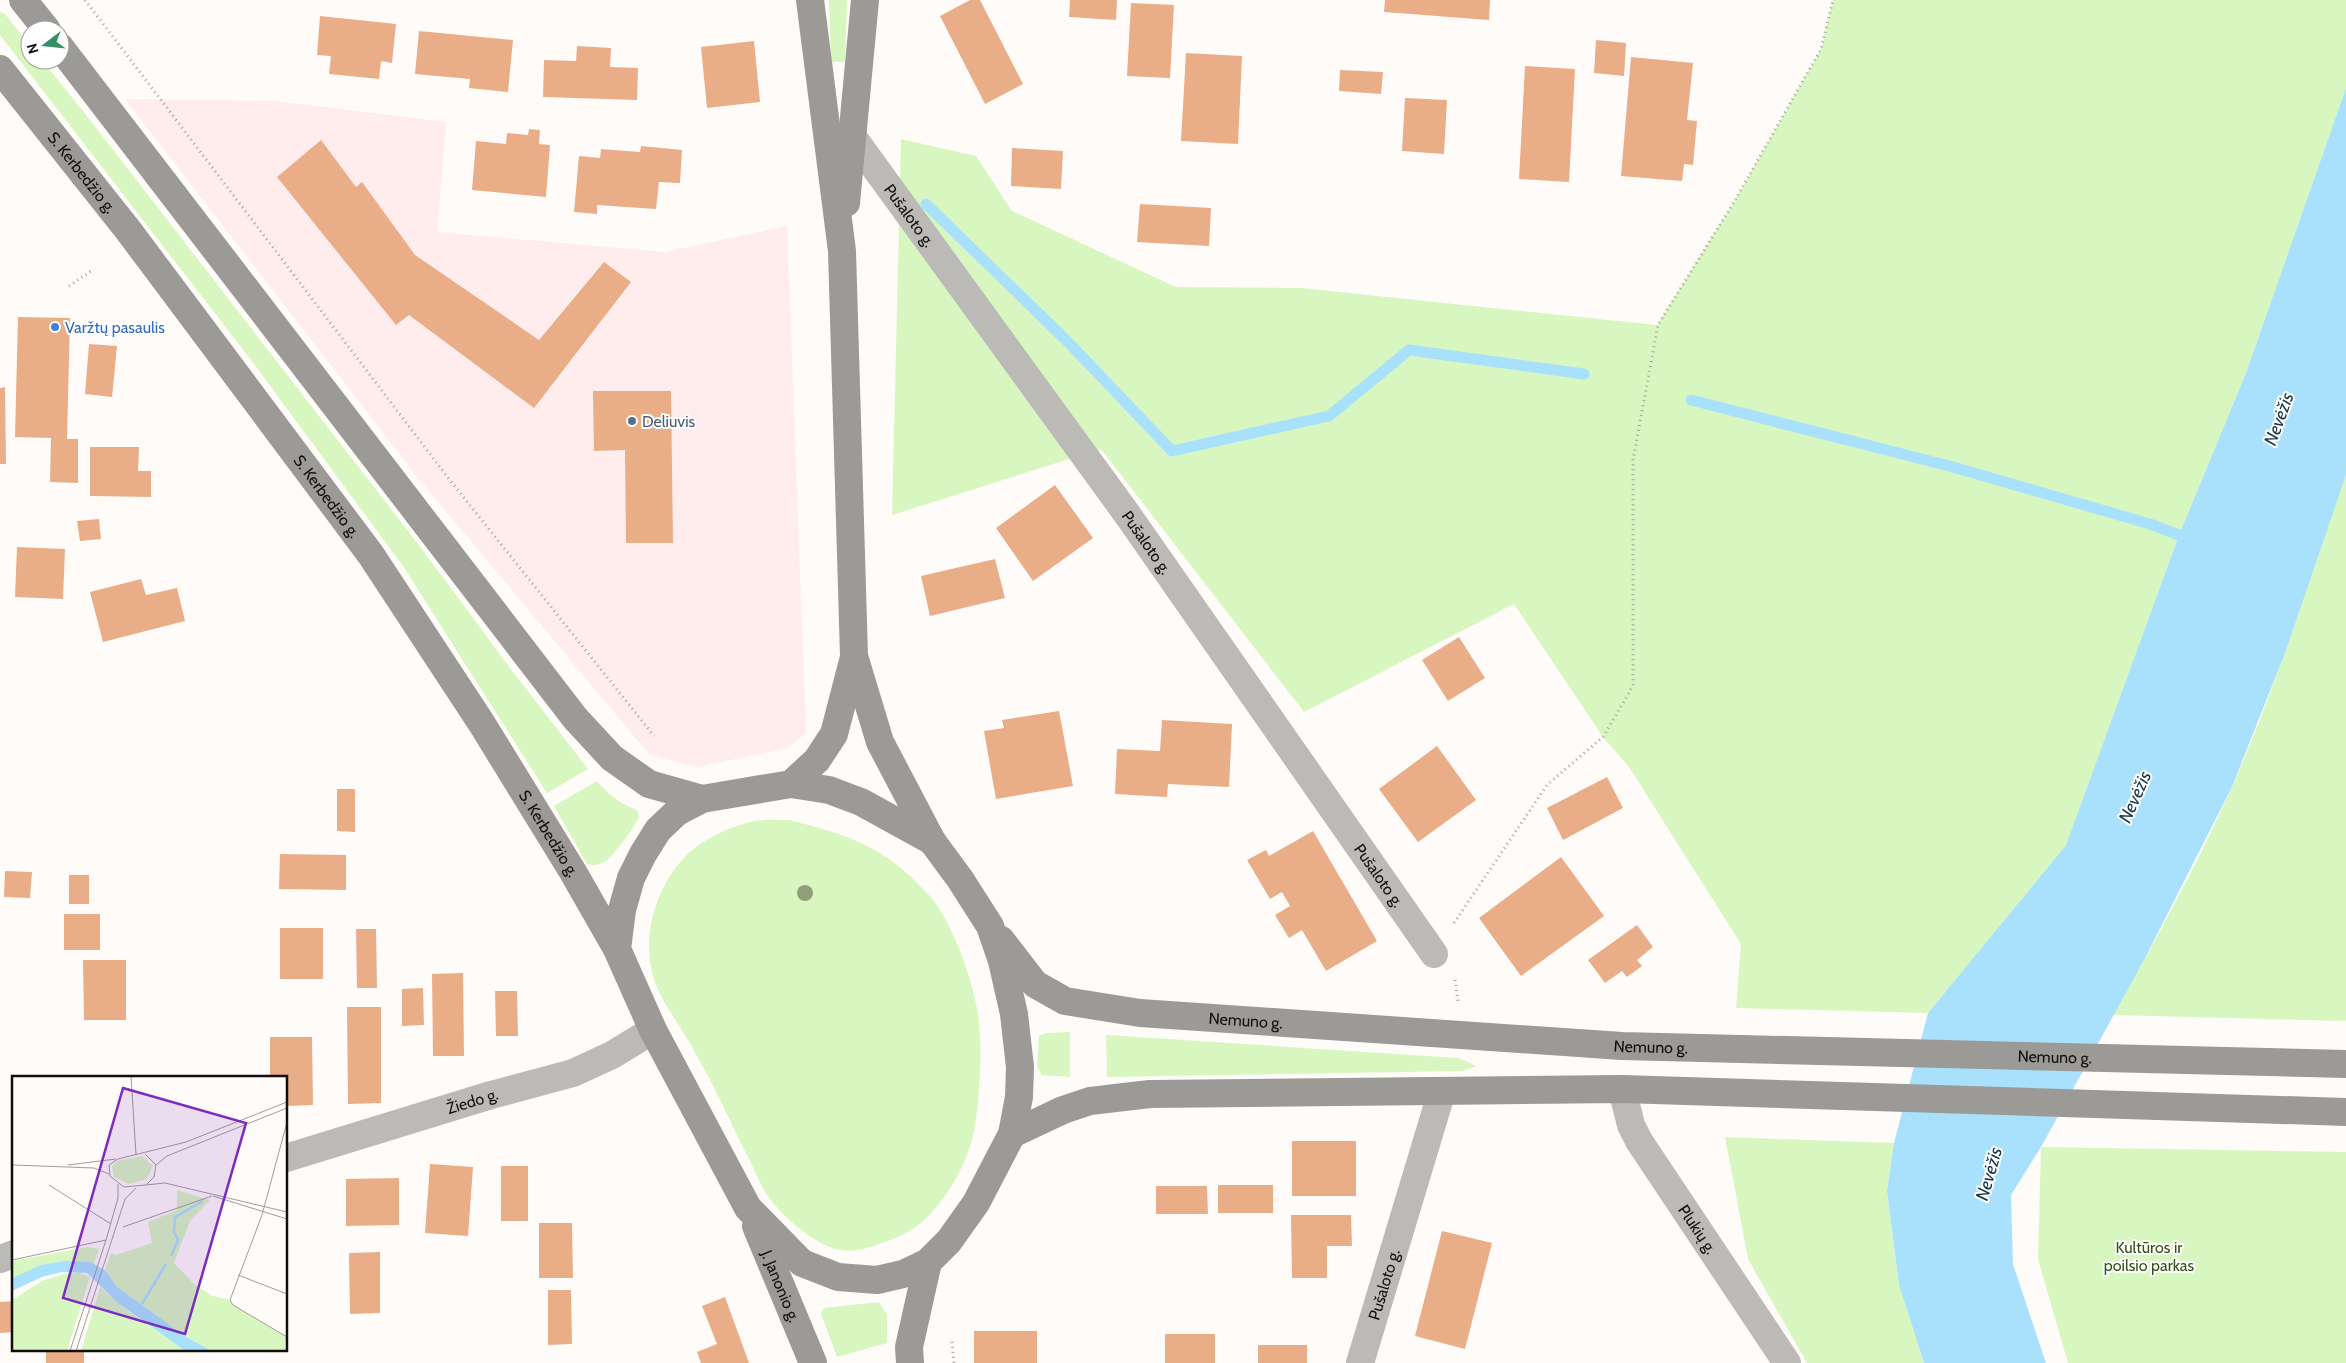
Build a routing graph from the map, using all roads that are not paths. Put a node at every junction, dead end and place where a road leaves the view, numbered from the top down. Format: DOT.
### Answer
graph roads {
  1 [pos="23,0"];
  2 [pos="810,0"];
  3 [pos="865,0"];
  4 [pos="39,20"];
  5 [pos="70,60"];
  6 [pos="0,69"];
  7 [pos="852,136"];
  8 [pos="842,251"];
  9 [pos="854,656"];
  10 [pos="791,784"];
  11 [pos="702,799"];
  12 [pos="932,841"];
  13 [pos="990,926"];
  14 [pos="616,949"];
  15 [pos="1434,954"];
  16 [pos="653,1030"];
  17 [pos="2346,1064"];
  18 [pos="1622,1089"];
  19 [pos="1442,1091"];
  20 [pos="2346,1112"];
  21 [pos="1012,1134"];
  22 [pos="288,1157"];
  23 [pos="748,1208"];
  24 [pos="12,1255"];
  25 [pos="0,1259"];
  26 [pos="928,1262"];
  27 [pos="813,1363"];
  28 [pos="910,1363"];
  29 [pos="1360,1363"];
  30 [pos="1787,1363"];
  1 -- 4 [label="main road"];
  2 -- 8 [label="main road"];
  3 -- 7 [label="main road"];
  5 -- 11 [label="main road"];
  6 -- 14 [label="main road, S. Kerbedžio g."];
  7 -- 8 [label="main road"];
  7 -- 15 [label="street, Pušaloto g."];
  8 -- 9 [label="main road"];
  9 -- 10 [label="main road"];
  9 -- 12 [label="main road"];
  10 -- 11 [label="main road"];
  10 -- 12 [label="main road"];
  11 -- 14 [label="main road"];
  12 -- 13 [label="main road"];
  13 -- 17 [label="main road, Nemuno g."];
  13 -- 21 [label="main road"];
  14 -- 16 [label="main road, S. Kerbedžio g."];
  16 -- 22 [label="street, Žiedo g."];
  16 -- 23 [label="main road, S. Kerbedžio g."];
  18 -- 19 [label="main road"];
  18 -- 20 [label="main road"];
  18 -- 30 [label="street, Plukių g."];
  19 -- 21 [label="main road"];
  19 -- 29 [label="street, Pušaloto g."];
  21 -- 26 [label="main road"];
  23 -- 26 [label="main road"];
  23 -- 27 [label="main road, J. Janonio g."];
  24 -- 25 [label="street"];
  26 -- 28 [label="main road"];
}
